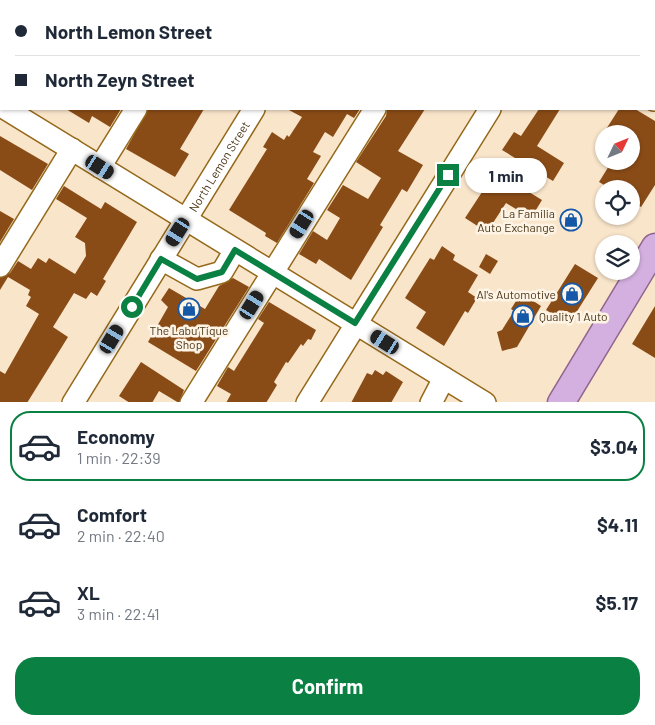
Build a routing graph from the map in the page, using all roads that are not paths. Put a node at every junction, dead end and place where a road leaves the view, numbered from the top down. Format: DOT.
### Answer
graph roads {
  1 [pos="11,110"];
  2 [pos="135,110"];
  3 [pos="253,110"];
  4 [pos="373,110"];
  5 [pos="489,110"];
  6 [pos="72,149"];
  7 [pos="100,167"];
  8 [pos="186,219"];
  9 [pos="655,247"];
  10 [pos="235,250"];
  11 [pos="161,259"];
  12 [pos="0,266"];
  13 [pos="272,272"];
  14 [pos="355,323"];
  15 [pos="444,378"];
  16 [pos="72,402"];
  17 [pos="191,402"];
  18 [pos="307,402"];
  19 [pos="431,402"];
  20 [pos="485,402"];
  21 [pos="560,402"];
  1 -- 6 [label="street"];
  2 -- 7 [label="street"];
  3 -- 8 [label="street, North Lemon Street"];
  4 -- 13 [label="street"];
  5 -- 14 [label="street"];
  6 -- 7 [label="street"];
  6 -- 12 [label="street"];
  7 -- 8 [label="street"];
  8 -- 10 [label="street"];
  8 -- 11 [label="street, North Lemon Street"];
  9 -- 21 [label="main road"];
  10 -- 11 [label="street"];
  10 -- 13 [label="street"];
  11 -- 16 [label="street, North Lemon Street"];
  13 -- 14 [label="street"];
  13 -- 17 [label="street"];
  14 -- 15 [label="street"];
  14 -- 18 [label="street"];
  15 -- 19 [label="street"];
  15 -- 20 [label="street"];
}
